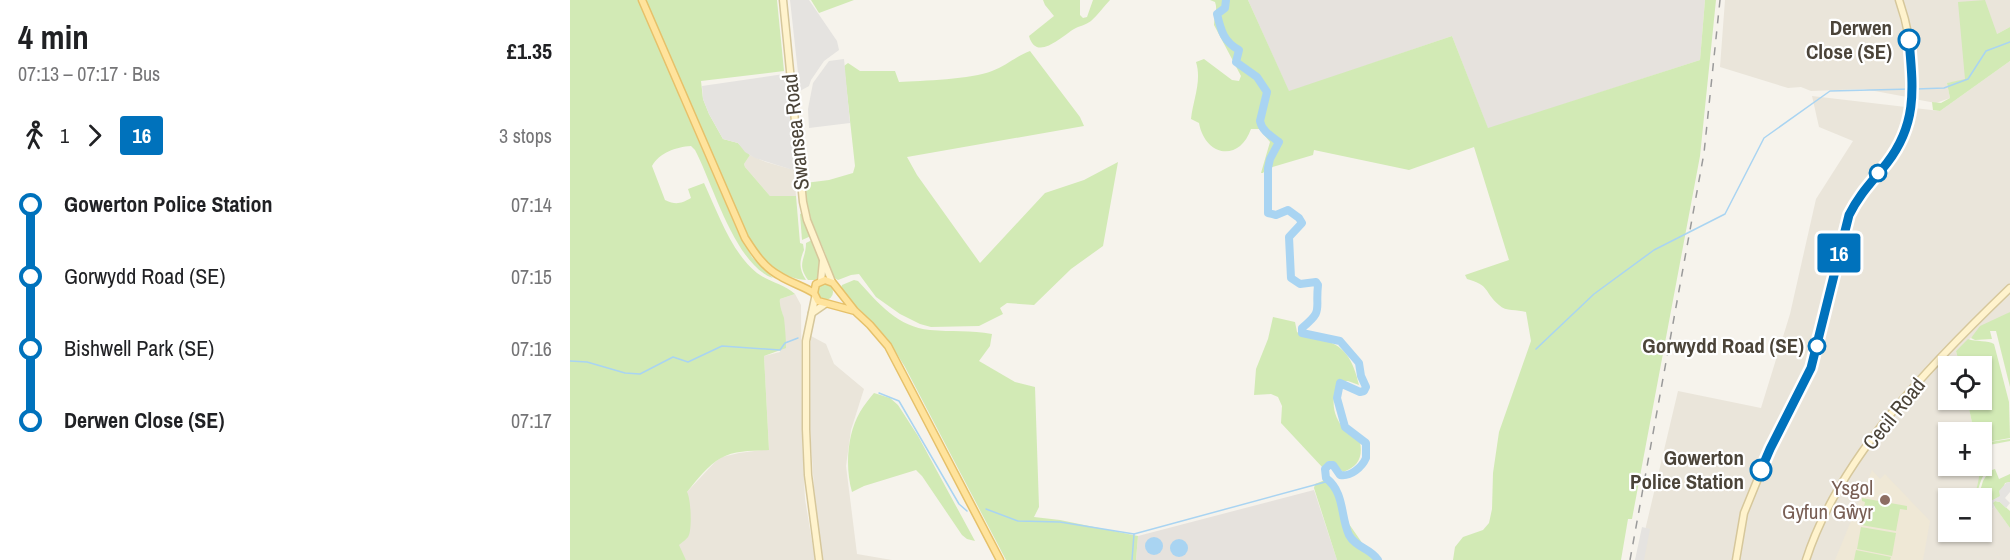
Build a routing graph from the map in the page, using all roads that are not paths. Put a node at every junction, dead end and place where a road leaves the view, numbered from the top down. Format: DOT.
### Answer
graph roads {
  1 [pos="642,0"];
  2 [pos="783,0"];
  3 [pos="1899,0"];
  4 [pos="823,260"];
  5 [pos="819,282"];
  6 [pos="832,282"];
  7 [pos="799,284"];
  8 [pos="2010,288"];
  9 [pos="838,291"];
  10 [pos="815,295"];
  11 [pos="828,304"];
  12 [pos="855,311"];
  13 [pos="812,313"];
  14 [pos="1739,538"];
  15 [pos="819,560"];
  16 [pos="1000,560"];
  17 [pos="1731,560"];
  18 [pos="1736,560"];
  19 [pos="1806,560"];
  1 -- 7 [label="main road"];
  2 -- 4 [label="main road, Swansea Road"];
  3 -- 14 [label="main road"];
  4 -- 5 [label="main road, Swansea Road"];
  4 -- 6 [label="main road, Swansea Road"];
  5 -- 6 [label="main road"];
  5 -- 7 [label="main road"];
  5 -- 10 [label="main road"];
  6 -- 9 [label="main road"];
  7 -- 10 [label="main road"];
  8 -- 19 [label="main road, Cecil Road"];
  9 -- 11 [label="main road"];
  9 -- 12 [label="main road"];
  10 -- 11 [label="main road"];
  10 -- 13 [label="main road"];
  11 -- 12 [label="main road"];
  11 -- 13 [label="main road"];
  12 -- 16 [label="main road"];
  13 -- 15 [label="main road"];
  14 -- 17 [label="main road"];
  14 -- 18 [label="main road"];
}
